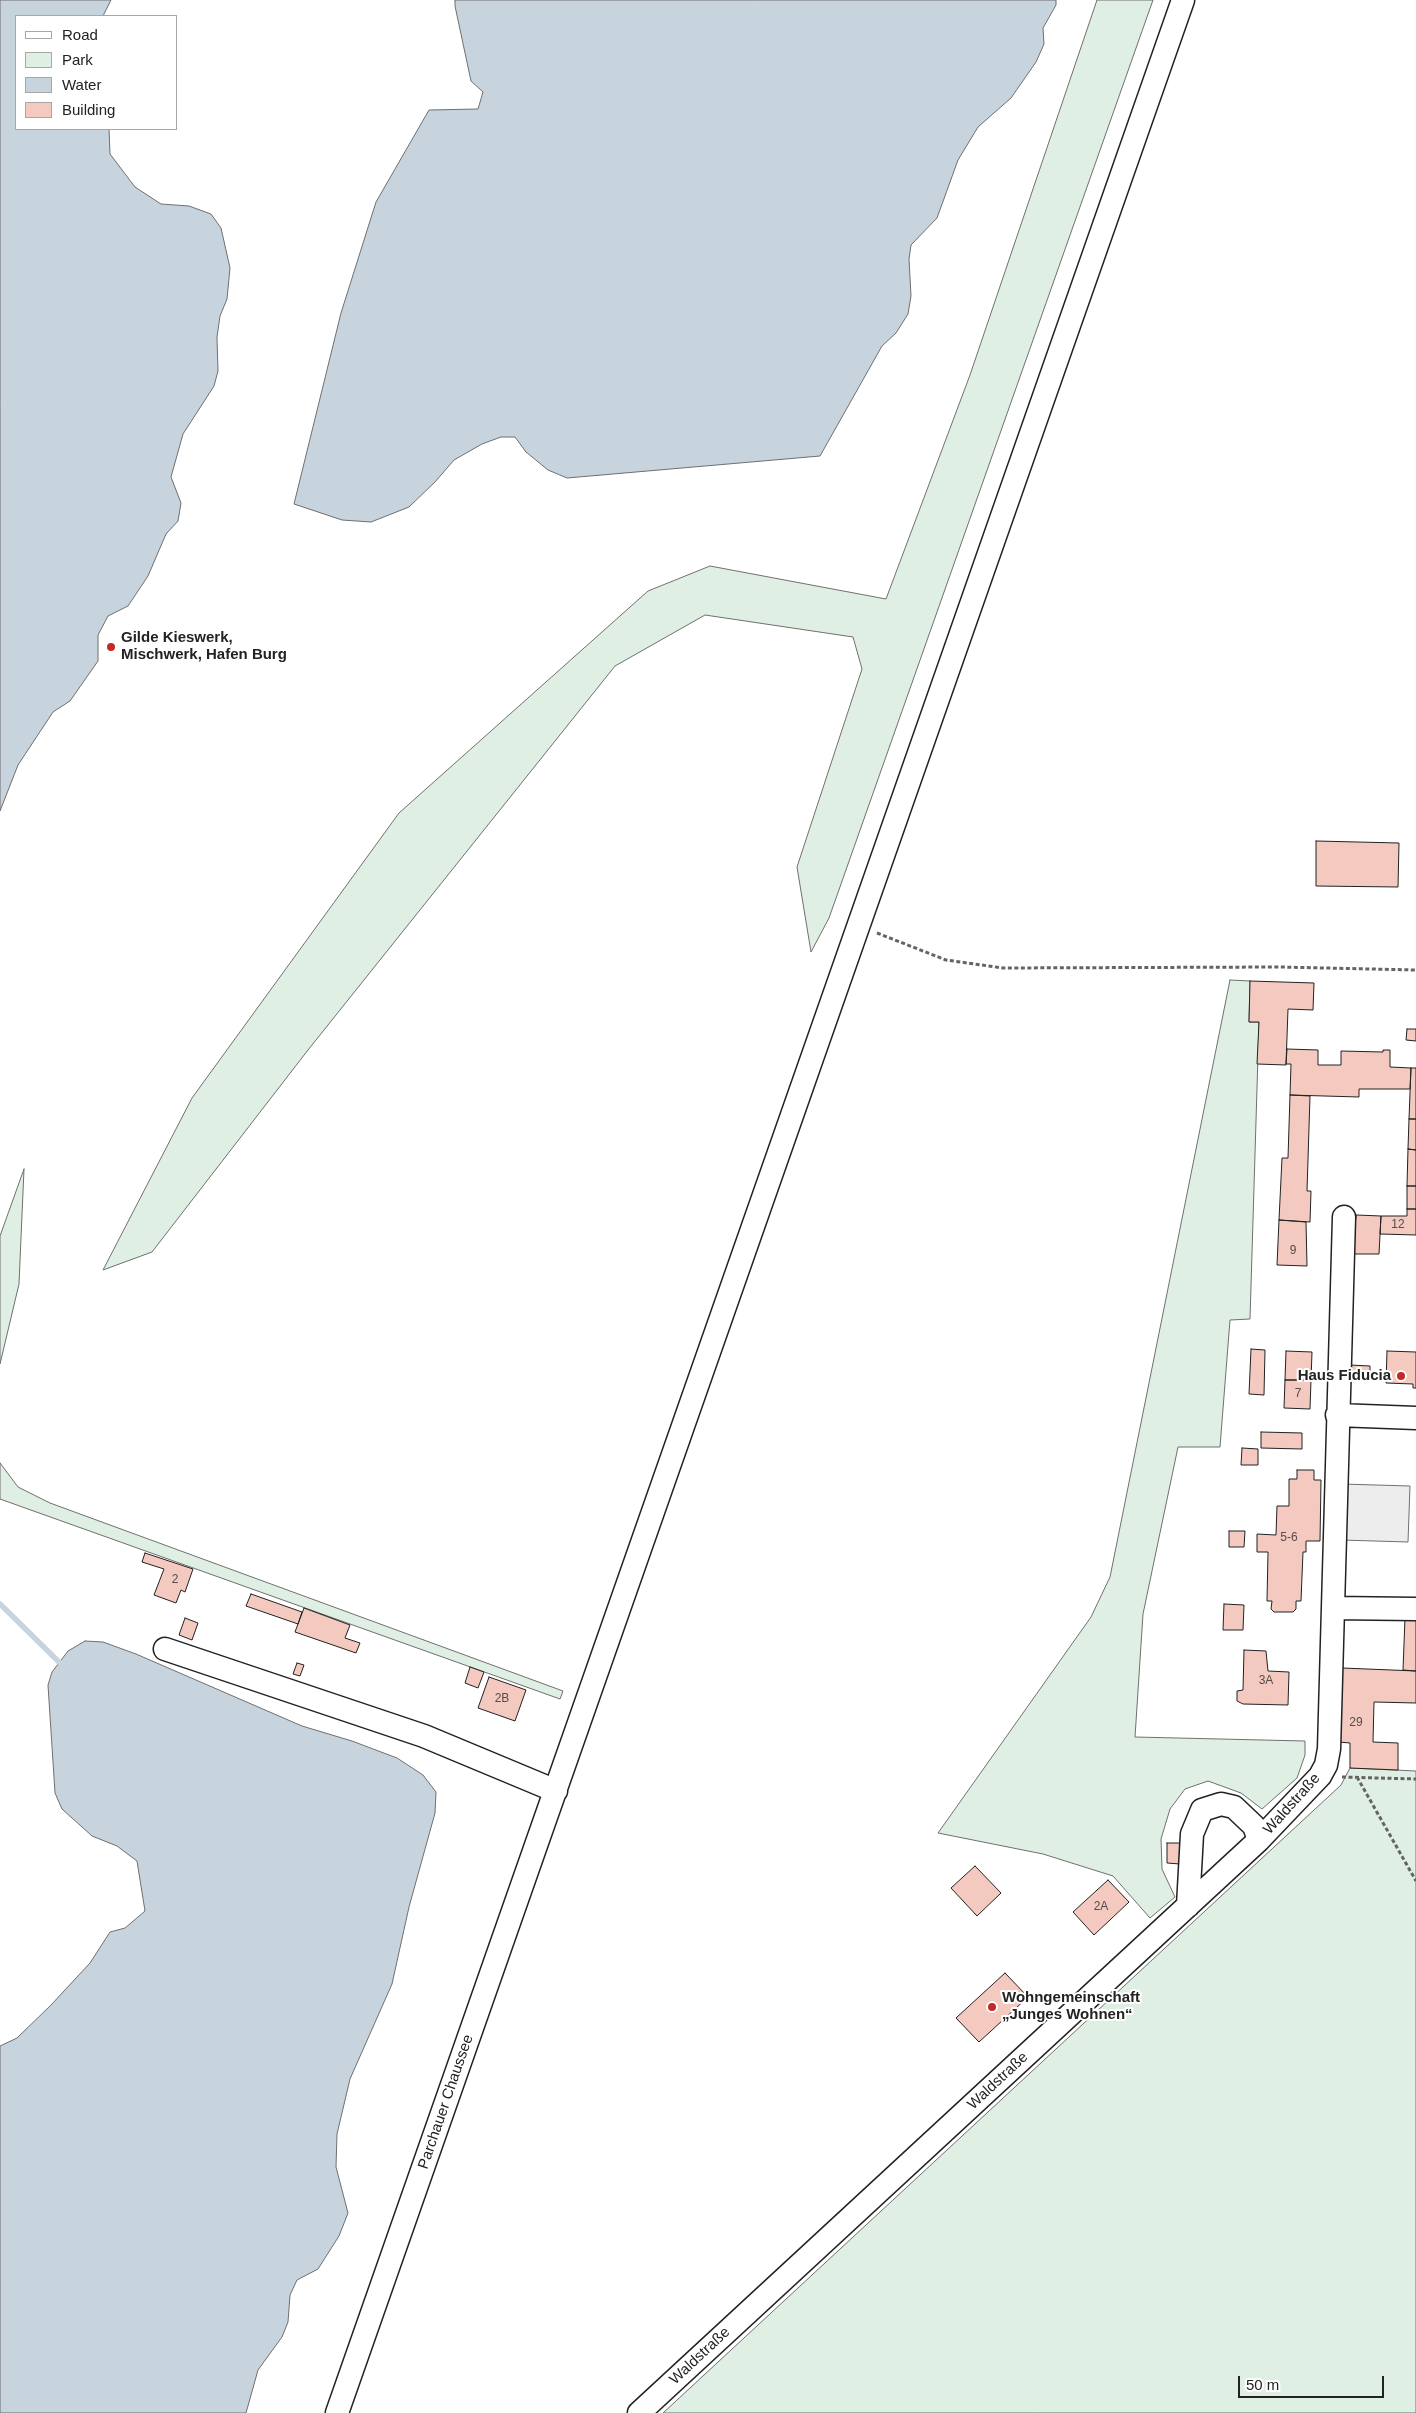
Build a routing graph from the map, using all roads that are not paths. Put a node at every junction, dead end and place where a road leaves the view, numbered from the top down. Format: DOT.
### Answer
graph roads {
  1 [pos="1183,0"];
  2 [pos="1344,1217"];
  3 [pos="1337,1415"];
  4 [pos="1416,1418"];
  5 [pos="1333,1608"];
  6 [pos="1416,1609"];
  7 [pos="166,1648"];
  8 [pos="556,1790"];
  9 [pos="1259,1840"];
  10 [pos="1188,1906"];
  11 [pos="337,2413"];
  12 [pos="639,2413"];
  1 -- 8 [label="street, Parchauer Chaussee"];
  2 -- 3 [label="street, Waldstraße"];
  3 -- 4 [label="street"];
  3 -- 5 [label="street, Waldstraße"];
  5 -- 6 [label="street"];
  5 -- 9 [label="street, Waldstraße"];
  7 -- 8 [label="street"];
  8 -- 11 [label="street, Parchauer Chaussee"];
  9 -- 10 [label="street, Waldstraße"];
  9 -- 10 [label="street"];
  10 -- 12 [label="street, Waldstraße"];
}
